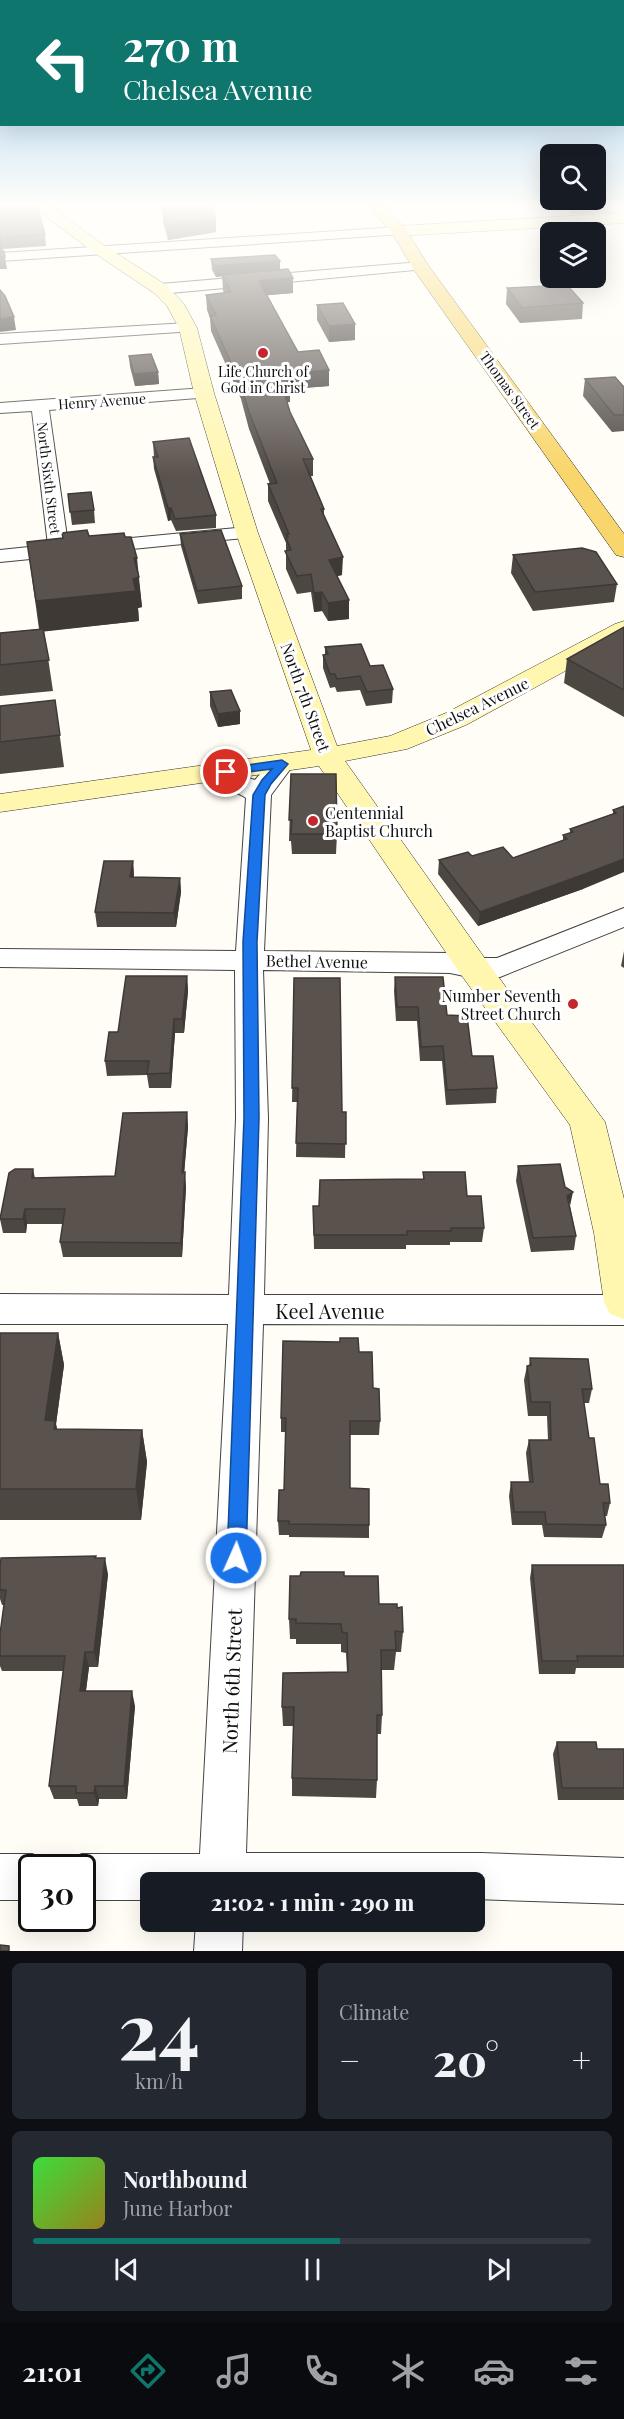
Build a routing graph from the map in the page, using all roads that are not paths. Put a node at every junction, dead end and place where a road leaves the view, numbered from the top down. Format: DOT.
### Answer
graph roads {
  1 [pos="165,294"];
  2 [pos="440,294"];
  3 [pos="188,328"];
  4 [pos="0,339"];
  5 [pos="204,393"];
  6 [pos="40,405"];
  7 [pos="0,408"];
  8 [pos="248,533"];
  9 [pos="624,550"];
  10 [pos="58,551"];
  11 [pos="0,556"];
  12 [pos="624,629"];
  13 [pos="327,756"];
  14 [pos="282,764"];
  15 [pos="212,774"];
  16 [pos="259,795"];
  17 [pos="0,803"];
  18 [pos="624,917"];
  19 [pos="0,958"];
  20 [pos="249,961"];
  21 [pos="474,968"];
  22 [pos="619,1232"];
  23 [pos="624,1302"];
  24 [pos="0,1309"];
  25 [pos="246,1309"];
  26 [pos="624,1310"];
  27 [pos="222,1872"];
  28 [pos="485,1876"];
  29 [pos="0,1877"];
  30 [pos="18,1877"];
  31 [pos="96,1879"];
  32 [pos="624,1881"];
  33 [pos="140,1884"];
  34 [pos="219,1932"];
  35 [pos="218,1951"];
  1 -- 3 [label="street, North 7th Street"];
  2 -- 9 [label="main road, Thomas Street"];
  3 -- 4 [label="street"];
  3 -- 5 [label="street, North 7th Street"];
  5 -- 6 [label="street, Henry Avenue"];
  5 -- 8 [label="street, North 7th Street"];
  6 -- 7 [label="street, Henry Avenue"];
  6 -- 10 [label="street, North Sixth Street"];
  8 -- 10 [label="street"];
  8 -- 13 [label="street, North 7th Street"];
  10 -- 11 [label="street"];
  12 -- 13 [label="street, Chelsea Avenue"];
  13 -- 14 [label="street, Chelsea Avenue"];
  13 -- 21 [label="street, North 7th Street"];
  14 -- 15 [label="street, Chelsea Avenue"];
  14 -- 16 [label="street"];
  15 -- 16 [label="street"];
  15 -- 17 [label="street, Chelsea Avenue"];
  16 -- 20 [label="street, North 6th Street"];
  18 -- 21 [label="street, Bethel Avenue"];
  19 -- 20 [label="street, Bethel Avenue"];
  20 -- 21 [label="street, Bethel Avenue"];
  20 -- 25 [label="street, North 6th Street"];
  21 -- 22 [label="street, North 7th Street"];
  22 -- 23 [label="street, North 7th Street"];
  24 -- 25 [label="street, Keel Avenue"];
  25 -- 26 [label="street, Keel Avenue"];
  25 -- 27 [label="street, North 6th Street"];
  28 -- 32 [label="street"];
  29 -- 30 [label="street"];
  31 -- 33 [label="street"];
  34 -- 35 [label="street, North 6th Street"];
}
